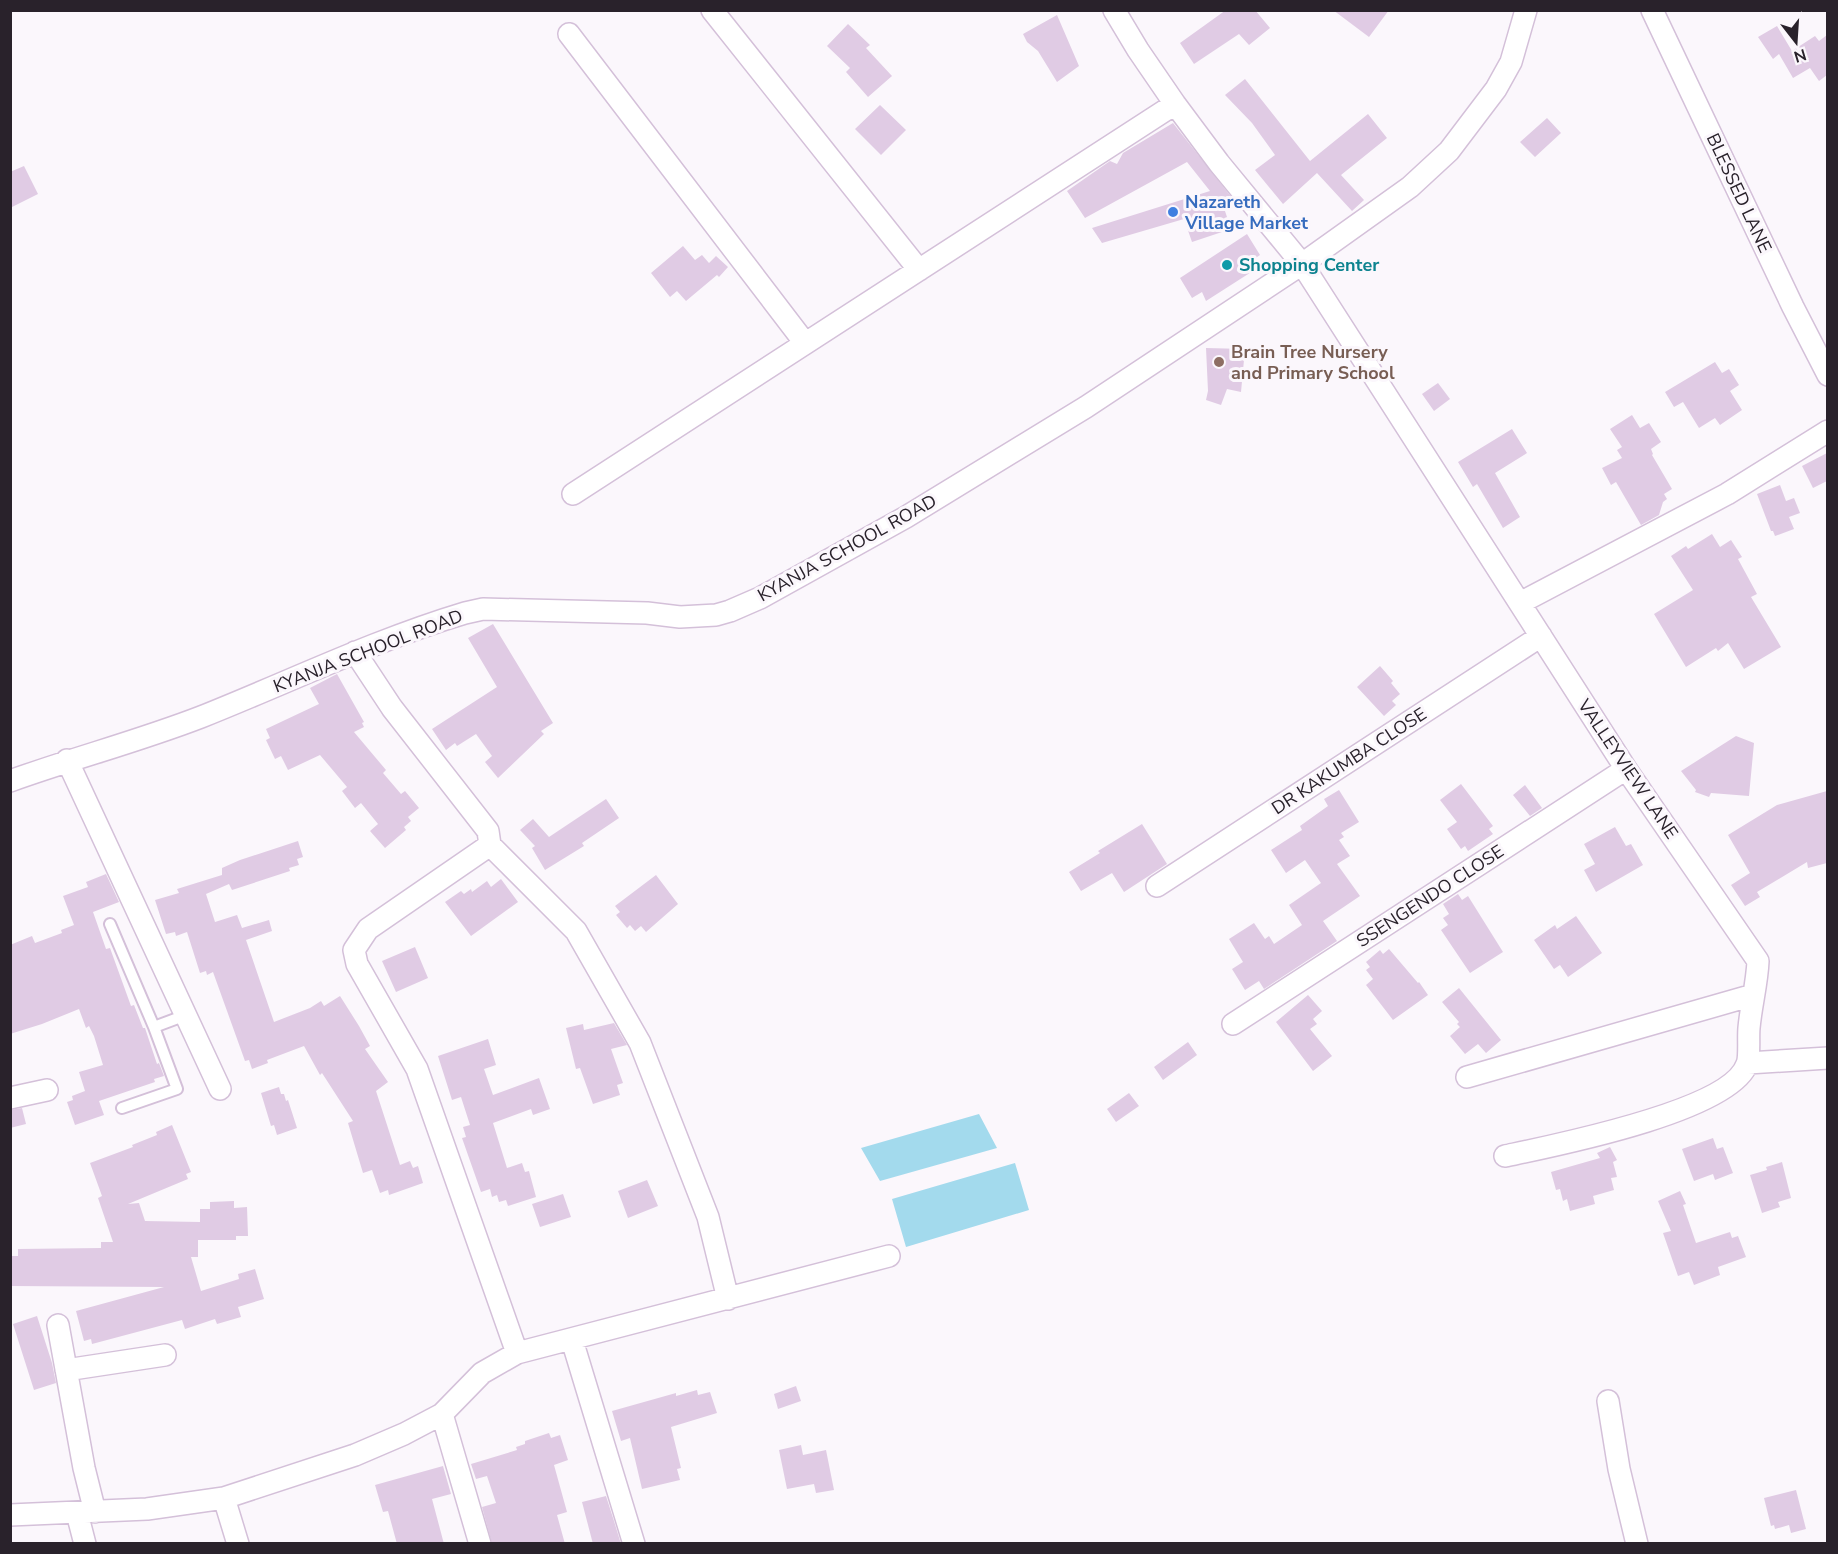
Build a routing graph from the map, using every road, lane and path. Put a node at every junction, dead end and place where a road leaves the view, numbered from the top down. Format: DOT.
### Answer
graph roads {
  1 [pos="712,10"];
  2 [pos="1114,10"];
  3 [pos="1526,10"];
  4 [pos="1652,10"];
  5 [pos="569,34"];
  6 [pos="1175,104"];
  7 [pos="1302,264"];
  8 [pos="919,270"];
  9 [pos="805,343"];
  10 [pos="1827,375"];
  11 [pos="1827,431"];
  12 [pos="573,494"];
  13 [pos="1520,603"];
  14 [pos="1541,636"];
  15 [pos="355,652"];
  16 [pos="67,760"];
  17 [pos="1626,769"];
  18 [pos="10,781"];
  19 [pos="490,846"];
  20 [pos="1157,886"];
  21 [pos="110,924"];
  22 [pos="1754,995"];
  23 [pos="186,1015"];
  24 [pos="1233,1024"];
  25 [pos="154,1027"];
  26 [pos="1827,1058"];
  27 [pos="1748,1063"];
  28 [pos="1467,1077"];
  29 [pos="220,1089"];
  30 [pos="47,1090"];
  31 [pos="10,1098"];
  32 [pos="122,1108"];
  33 [pos="1504,1156"];
  34 [pos="889,1256"];
  35 [pos="728,1299"];
  36 [pos="58,1325"];
  37 [pos="572,1340"];
  38 [pos="517,1353"];
  39 [pos="165,1355"];
  40 [pos="66,1370"];
  41 [pos="1608,1401"];
  42 [pos="442,1414"];
  43 [pos="224,1498"];
  44 [pos="86,1513"];
  45 [pos="10,1515"];
  46 [pos="85,1544"];
  47 [pos="238,1544"];
  48 [pos="480,1544"];
  49 [pos="634,1544"];
  50 [pos="1637,1544"];
  1 -- 8 [label="street"];
  2 -- 6 [label="street, VALLEYVIEW LANE"];
  3 -- 7 [label="street, KYANJA SCHOOL ROAD"];
  4 -- 10 [label="street, BLESSED LANE"];
  5 -- 9 [label="street"];
  6 -- 7 [label="street, VALLEYVIEW LANE"];
  6 -- 8 [label="street"];
  7 -- 13 [label="street, VALLEYVIEW LANE"];
  7 -- 15 [label="street, KYANJA SCHOOL ROAD"];
  8 -- 9 [label="street"];
  9 -- 12 [label="street"];
  11 -- 13 [label="street"];
  13 -- 14 [label="street, VALLEYVIEW LANE"];
  14 -- 17 [label="street, VALLEYVIEW LANE"];
  14 -- 20 [label="street, DR KAKUMBA CLOSE"];
  15 -- 16 [label="street, KYANJA SCHOOL ROAD"];
  15 -- 19 [label="street"];
  16 -- 18 [label="street, KYANJA SCHOOL ROAD"];
  16 -- 23 [label="street"];
  17 -- 22 [label="street, VALLEYVIEW LANE"];
  17 -- 24 [label="street, SSENGENDO CLOSE"];
  19 -- 35 [label="street"];
  19 -- 38 [label="street"];
  21 -- 25 [label="lane"];
  22 -- 27 [label="street, VALLEYVIEW LANE"];
  22 -- 28 [label="street"];
  23 -- 25 [label="lane"];
  23 -- 29 [label="street"];
  25 -- 32 [label="lane"];
  26 -- 27 [label="street"];
  27 -- 33 [label="street"];
  30 -- 31 [label="street"];
  34 -- 35 [label="street"];
  35 -- 37 [label="street"];
  36 -- 40 [label="street"];
  37 -- 38 [label="street"];
  37 -- 49 [label="street"];
  38 -- 42 [label="street"];
  39 -- 40 [label="street"];
  40 -- 44 [label="street"];
  41 -- 50 [label="street"];
  42 -- 43 [label="street"];
  42 -- 48 [label="street"];
  43 -- 44 [label="street"];
  43 -- 47 [label="street"];
  44 -- 45 [label="street"];
  44 -- 46 [label="street"];
}
